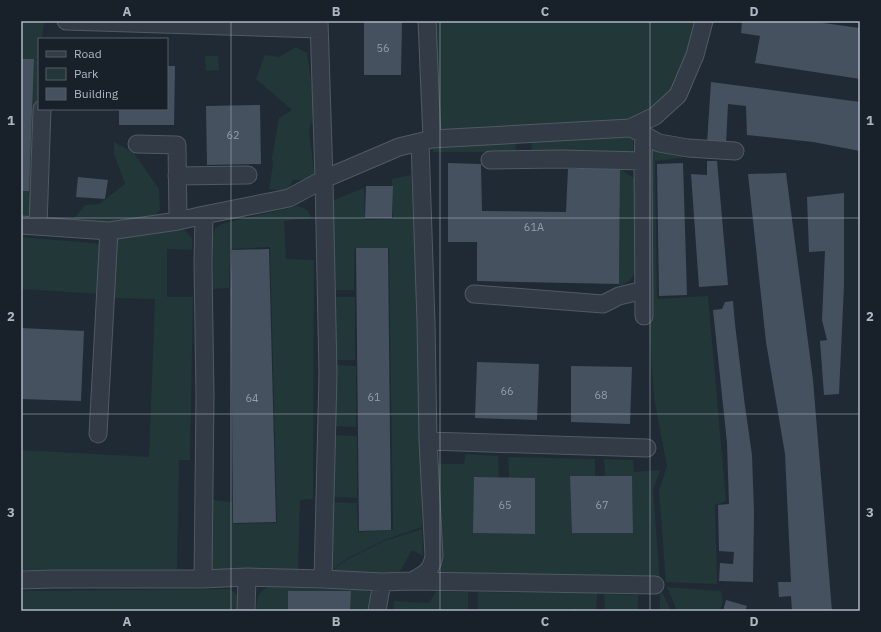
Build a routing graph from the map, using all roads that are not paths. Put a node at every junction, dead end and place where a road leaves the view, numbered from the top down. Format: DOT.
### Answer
graph roads {
  1 [pos="66,21"];
  2 [pos="427,21"];
  3 [pos="704,21"];
  4 [pos="319,25"];
  5 [pos="42,110"];
  6 [pos="637,131"];
  7 [pos="425,136"];
  8 [pos="137,144"];
  9 [pos="735,151"];
  10 [pos="490,160"];
  11 [pos="644,161"];
  12 [pos="248,175"];
  13 [pos="177,176"];
  14 [pos="324,179"];
  15 [pos="204,215"];
  16 [pos="178,221"];
  17 [pos="21,225"];
  18 [pos="38,226"];
  19 [pos="109,231"];
  20 [pos="644,290"];
  21 [pos="474,294"];
  22 [pos="644,316"];
  23 [pos="98,434"];
  24 [pos="428,441"];
  25 [pos="647,448"];
  26 [pos="434,556"];
  27 [pos="247,577"];
  28 [pos="203,579"];
  29 [pos="323,579"];
  30 [pos="21,580"];
  31 [pos="382,582"];
  32 [pos="412,582"];
  33 [pos="434,582"];
  34 [pos="655,585"];
  35 [pos="246,611"];
  36 [pos="377,611"];
  1 -- 4 [label="street"];
  2 -- 7 [label="street"];
  3 -- 6 [label="street"];
  4 -- 14 [label="street"];
  5 -- 18 [label="street"];
  6 -- 7 [label="street"];
  6 -- 9 [label="street"];
  6 -- 11 [label="street"];
  7 -- 14 [label="street"];
  7 -- 24 [label="street"];
  8 -- 13 [label="street"];
  10 -- 11 [label="street"];
  11 -- 20 [label="street"];
  12 -- 13 [label="street"];
  13 -- 16 [label="street"];
  14 -- 15 [label="street"];
  14 -- 29 [label="street"];
  15 -- 16 [label="street"];
  15 -- 28 [label="street"];
  16 -- 19 [label="street"];
  17 -- 18 [label="street"];
  18 -- 19 [label="street"];
  19 -- 23 [label="street"];
  20 -- 21 [label="street"];
  20 -- 22 [label="street"];
  24 -- 25 [label="street"];
  24 -- 26 [label="street"];
  26 -- 32 [label="street"];
  26 -- 33 [label="street"];
  27 -- 28 [label="street"];
  27 -- 29 [label="street"];
  27 -- 35 [label="street"];
  28 -- 30 [label="street"];
  29 -- 31 [label="street"];
  31 -- 32 [label="street"];
  31 -- 36 [label="street"];
  32 -- 33 [label="street"];
  33 -- 34 [label="street"];
}
